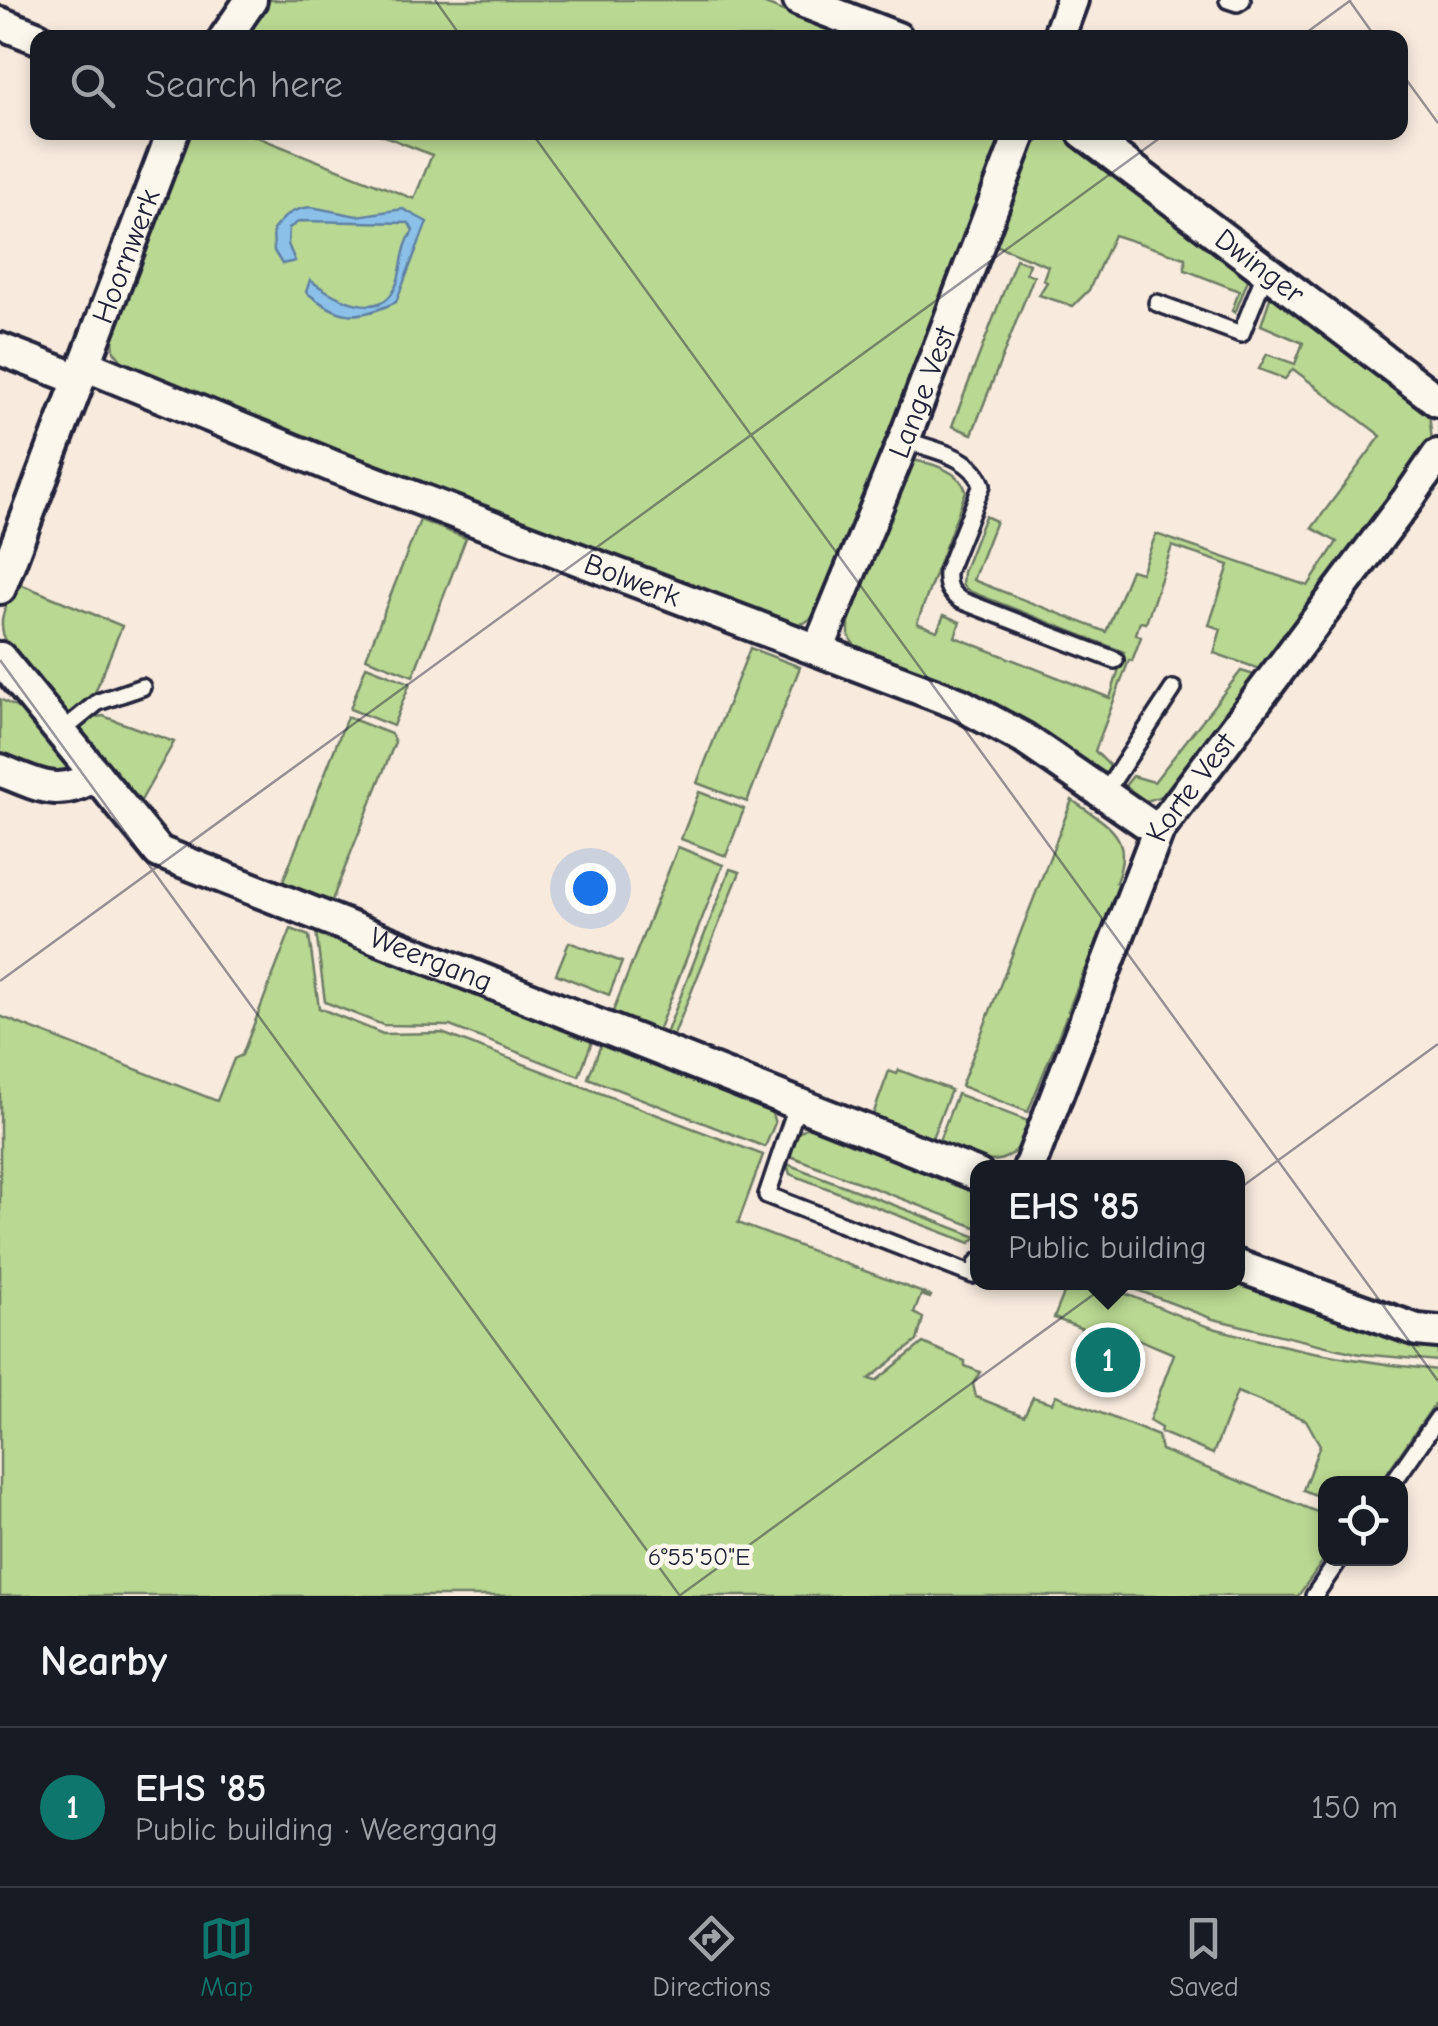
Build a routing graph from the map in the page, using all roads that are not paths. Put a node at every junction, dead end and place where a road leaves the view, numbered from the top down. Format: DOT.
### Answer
graph roads {
  1 [pos="251,0"];
  2 [pos="799,0"];
  3 [pos="1072,0"];
  4 [pos="1228,0"];
  5 [pos="1242,0"];
  6 [pos="0,23"];
  7 [pos="231,30"];
  8 [pos="876,30"];
  9 [pos="1061,30"];
  10 [pos="30,35"];
  11 [pos="171,140"];
  12 [pos="1019,140"];
  13 [pos="1094,140"];
  14 [pos="1266,270"];
  15 [pos="1157,303"];
  16 [pos="0,350"];
  17 [pos="81,372"];
  18 [pos="1438,401"];
  19 [pos="904,440"];
  20 [pos="1438,455"];
  21 [pos="0,588"];
  22 [pos="818,650"];
  23 [pos="1114,660"];
  24 [pos="4,670"];
  25 [pos="142,686"];
  26 [pos="1173,689"];
  27 [pos="60,732"];
  28 [pos="0,770"];
  29 [pos="96,775"];
  30 [pos="1104,794"];
  31 [pos="1158,830"];
  32 [pos="797,1106"];
  33 [pos="1032,1160"];
  34 [pos="970,1171"];
  35 [pos="1245,1269"];
  36 [pos="970,1274"];
  37 [pos="1438,1332"];
  38 [pos="1438,1418"];
  39 [pos="1398,1476"];
  40 [pos="1335,1566"];
  41 [pos="1314,1596"];
  1 -- 7 [label="street"];
  2 -- 8 [label="street"];
  3 -- 9 [label="street"];
  4 -- 5 [label="lane"];
  6 -- 10 [label="street"];
  11 -- 17 [label="street, Hoornwerk"];
  12 -- 19 [label="street, Lange Vest"];
  13 -- 14 [label="street, Dwinger"];
  14 -- 15 [label="lane"];
  14 -- 18 [label="street, Dwinger"];
  16 -- 17 [label="street"];
  17 -- 21 [label="street, Hoornwerk"];
  17 -- 22 [label="street, Bolwerk"];
  19 -- 22 [label="street, Lange Vest"];
  19 -- 23 [label="lane"];
  20 -- 31 [label="street, Korte Vest"];
  22 -- 30 [label="street, Bolwerk"];
  24 -- 27 [label="street"];
  25 -- 27 [label="lane"];
  26 -- 30 [label="lane"];
  27 -- 29 [label="street"];
  28 -- 29 [label="street"];
  29 -- 32 [label="street, Weergang"];
  30 -- 31 [label="street, Bolwerk"];
  31 -- 33 [label="street, Korte Vest"];
  32 -- 34 [label="street, Weergang"];
  32 -- 36 [label="lane"];
  35 -- 37 [label="street"];
  38 -- 39 [label="lane"];
  40 -- 41 [label="lane"];
}
